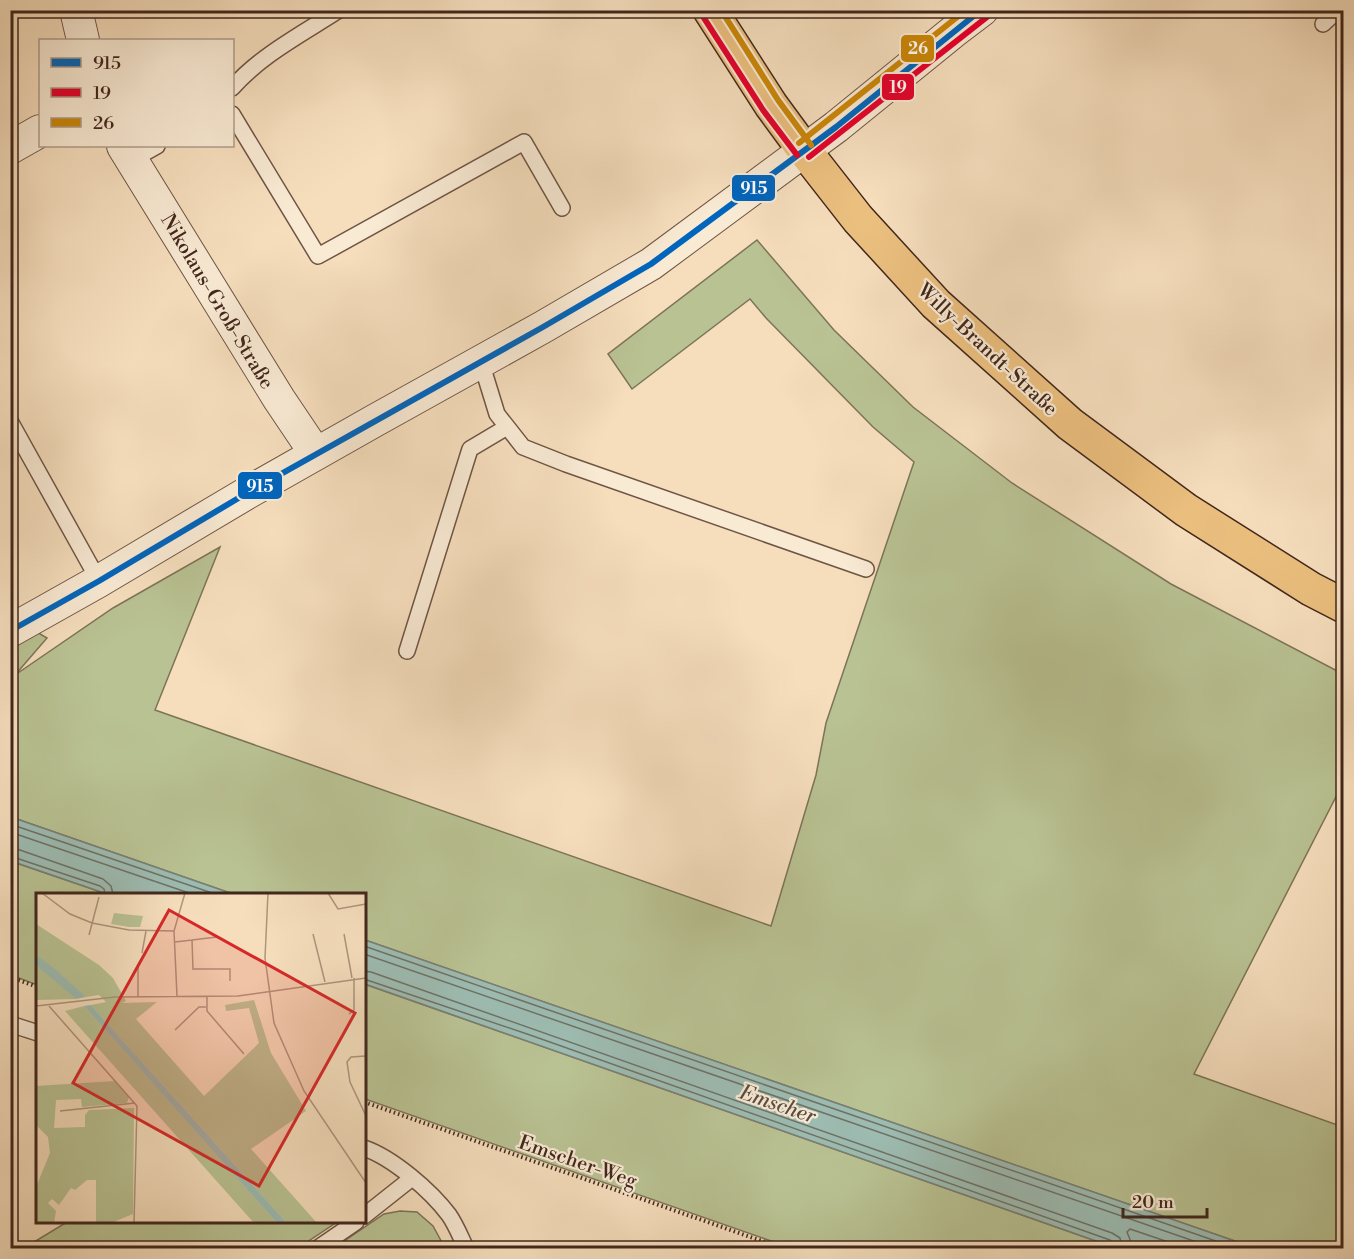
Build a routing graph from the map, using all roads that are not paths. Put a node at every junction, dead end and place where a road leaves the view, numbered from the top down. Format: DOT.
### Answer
graph roads {
  1 [pos="76,10"];
  2 [pos="339,10"];
  3 [pos="710,10"];
  4 [pos="982,10"];
  5 [pos="1338,10"];
  6 [pos="1323,24"];
  7 [pos="82,39"];
  8 [pos="234,86"];
  9 [pos="234,117"];
  10 [pos="39,132"];
  11 [pos="10,148"];
  12 [pos="137,150"];
  13 [pos="804,150"];
  14 [pos="562,208"];
  15 [pos="481,362"];
  16 [pos="10,421"];
  17 [pos="507,428"];
  18 [pos="316,454"];
  19 [pos="866,569"];
  20 [pos="99,581"];
  21 [pos="1344,606"];
  22 [pos="10,631"];
  23 [pos="407,651"];
  24 [pos="10,1024"];
  25 [pos="36,1033"];
  26 [pos="366,1149"];
  27 [pos="412,1178"];
  28 [pos="366,1213"];
  29 [pos="353,1223"];
  30 [pos="318,1248"];
  31 [pos="466,1248"];
  1 -- 7 [label="street"];
  2 -- 8 [label="lane"];
  3 -- 13 [label="main road, Willy-Brandt-Straße"];
  4 -- 13 [label="street"];
  5 -- 6 [label="lane"];
  9 -- 14 [label="lane"];
  10 -- 11 [label="street"];
  12 -- 18 [label="street, Nikolaus-Groß-Straße"];
  13 -- 15 [label="street"];
  13 -- 21 [label="main road, Willy-Brandt-Straße"];
  15 -- 17 [label="lane"];
  15 -- 18 [label="street"];
  16 -- 20 [label="lane"];
  17 -- 19 [label="lane"];
  17 -- 23 [label="lane"];
  18 -- 20 [label="street"];
  20 -- 22 [label="street"];
  24 -- 25 [label="lane"];
  26 -- 27 [label="lane"];
  27 -- 28 [label="lane"];
  27 -- 31 [label="lane"];
  29 -- 30 [label="lane"];
}
